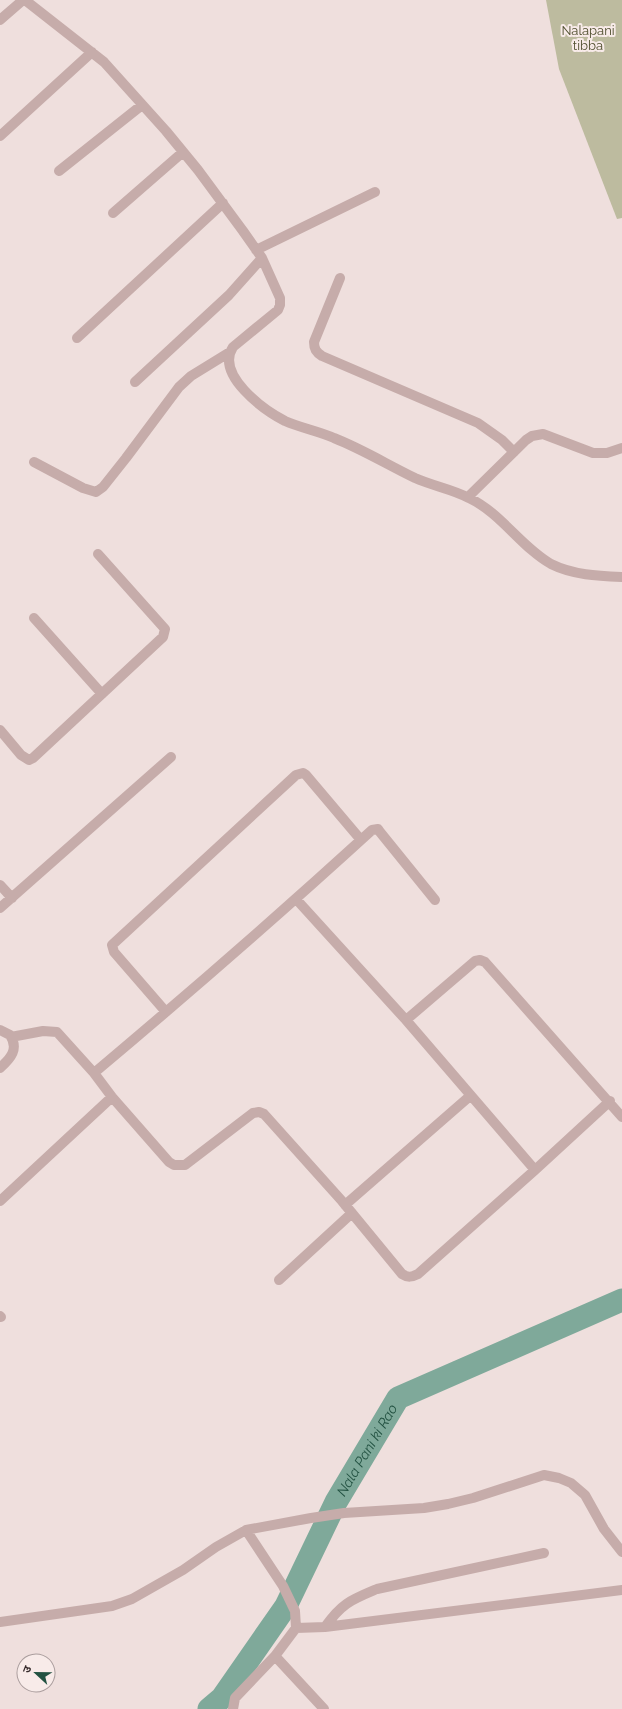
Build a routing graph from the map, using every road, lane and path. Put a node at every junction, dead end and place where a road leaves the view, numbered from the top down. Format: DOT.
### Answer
graph roads {
  1 [pos="24,0"];
  2 [pos="0,20"];
  3 [pos="92,52"];
  4 [pos="142,104"];
  5 [pos="0,136"];
  6 [pos="183,152"];
  7 [pos="59,171"];
  8 [pos="375,192"];
  9 [pos="223,203"];
  10 [pos="113,213"];
  11 [pos="259,254"];
  12 [pos="340,278"];
  13 [pos="77,338"];
  14 [pos="230,352"];
  15 [pos="135,382"];
  16 [pos="622,448"];
  17 [pos="514,452"];
  18 [pos="34,462"];
  19 [pos="468,497"];
  20 [pos="98,554"];
  21 [pos="622,578"];
  22 [pos="34,618"];
  23 [pos="102,694"];
  24 [pos="0,730"];
  25 [pos="171,757"];
  26 [pos="362,840"];
  27 [pos="0,885"];
  28 [pos="12,898"];
  29 [pos="296,899"];
  30 [pos="435,900"];
  31 [pos="0,908"];
  32 [pos="166,1012"];
  33 [pos="406,1020"];
  34 [pos="0,1030"];
  35 [pos="11,1037"];
  36 [pos="0,1068"];
  37 [pos="94,1073"];
  38 [pos="470,1096"];
  39 [pos="112,1097"];
  40 [pos="610,1101"];
  41 [pos="622,1117"];
  42 [pos="535,1170"];
  43 [pos="0,1201"];
  44 [pos="348,1209"];
  45 [pos="279,1280"];
  46 [pos="246,1530"];
  47 [pos="622,1552"];
  48 [pos="544,1553"];
  49 [pos="622,1590"];
  50 [pos="0,1622"];
  51 [pos="325,1627"];
  52 [pos="296,1628"];
  53 [pos="275,1656"];
  54 [pos="233,1709"];
  55 [pos="324,1709"];
  1 -- 2 [label="street"];
  1 -- 3 [label="street"];
  3 -- 4 [label="street"];
  3 -- 5 [label="street"];
  4 -- 6 [label="street"];
  4 -- 7 [label="street"];
  6 -- 9 [label="street"];
  6 -- 10 [label="street"];
  8 -- 11 [label="street"];
  9 -- 11 [label="street"];
  9 -- 13 [label="street"];
  11 -- 14 [label="street"];
  11 -- 15 [label="street"];
  12 -- 17 [label="street"];
  14 -- 18 [label="street"];
  14 -- 19 [label="street"];
  16 -- 17 [label="street"];
  17 -- 19 [label="street"];
  19 -- 21 [label="street"];
  20 -- 23 [label="street"];
  22 -- 23 [label="street"];
  23 -- 24 [label="street"];
  25 -- 28 [label="street"];
  26 -- 29 [label="street"];
  26 -- 30 [label="street"];
  26 -- 32 [label="street"];
  27 -- 28 [label="street"];
  28 -- 31 [label="street"];
  29 -- 32 [label="street"];
  29 -- 33 [label="street"];
  32 -- 37 [label="street"];
  33 -- 38 [label="street"];
  33 -- 40 [label="street"];
  34 -- 35 [label="street"];
  35 -- 36 [label="street"];
  35 -- 37 [label="street"];
  37 -- 39 [label="street"];
  38 -- 42 [label="street"];
  38 -- 44 [label="street"];
  39 -- 43 [label="street"];
  39 -- 44 [label="street"];
  40 -- 41 [label="street"];
  40 -- 42 [label="street"];
  42 -- 44 [label="street"];
  44 -- 45 [label="street"];
  46 -- 47 [label="street"];
  46 -- 50 [label="street"];
  46 -- 52 [label="street"];
  48 -- 51 [label="street"];
  49 -- 51 [label="street"];
  51 -- 52 [label="street"];
  52 -- 53 [label="street"];
  53 -- 54 [label="street"];
  53 -- 55 [label="street"];
}
